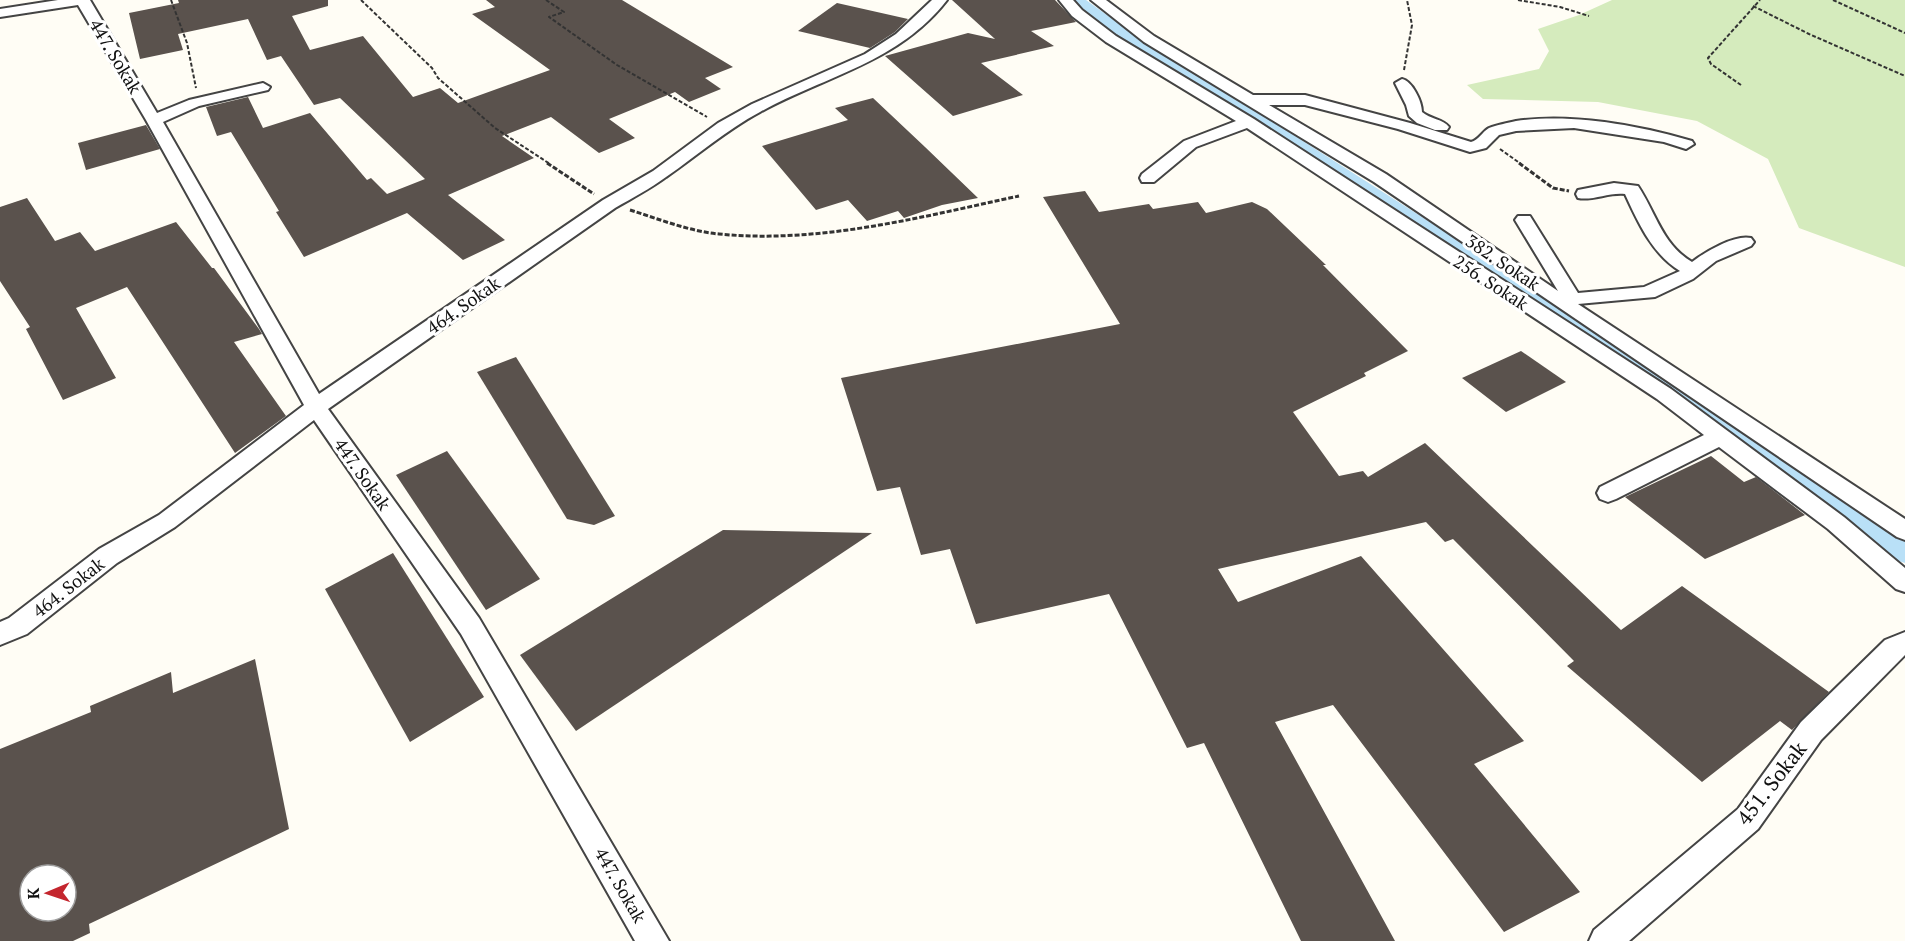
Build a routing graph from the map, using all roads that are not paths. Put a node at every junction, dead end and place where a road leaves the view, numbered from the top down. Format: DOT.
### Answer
graph roads {
  1 [pos="83,0"];
  2 [pos="940,0"];
  3 [pos="1066,0"];
  4 [pos="1098,0"];
  5 [pos="0,13"];
  6 [pos="1402,83"];
  7 [pos="263,87"];
  8 [pos="1251,100"];
  9 [pos="154,120"];
  10 [pos="1248,122"];
  11 [pos="1483,140"];
  12 [pos="1686,144"];
  13 [pos="1148,178"];
  14 [pos="1584,194"];
  15 [pos="1524,220"];
  16 [pos="1745,242"];
  17 [pos="1692,270"];
  18 [pos="1565,299"];
  19 [pos="316,406"];
  20 [pos="1722,436"];
  21 [pos="1608,493"];
  22 [pos="1905,531"];
  23 [pos="1905,582"];
  24 [pos="0,634"];
  25 [pos="1905,643"];
  26 [pos="653,941"];
  27 [pos="1605,941"];
  1 -- 5 [label="street"];
  1 -- 9 [label="street, 447. Sokak"];
  2 -- 19 [label="street, 464. Sokak"];
  3 -- 10 [label="street, 256. Sokak"];
  4 -- 8 [label="street, 382. Sokak"];
  6 -- 11 [label="street"];
  7 -- 9 [label="street"];
  8 -- 11 [label="street"];
  8 -- 18 [label="street, 382. Sokak"];
  9 -- 19 [label="street, 447. Sokak"];
  10 -- 13 [label="street"];
  10 -- 20 [label="street, 256. Sokak"];
  11 -- 12 [label="street"];
  14 -- 17 [label="street"];
  15 -- 18 [label="street"];
  16 -- 17 [label="street"];
  17 -- 18 [label="street"];
  18 -- 22 [label="street, 382. Sokak"];
  19 -- 24 [label="street, 464. Sokak"];
  19 -- 26 [label="street, 447. Sokak"];
  20 -- 21 [label="street"];
  20 -- 23 [label="street, 256. Sokak"];
  25 -- 27 [label="street, 451. Sokak"];
}
